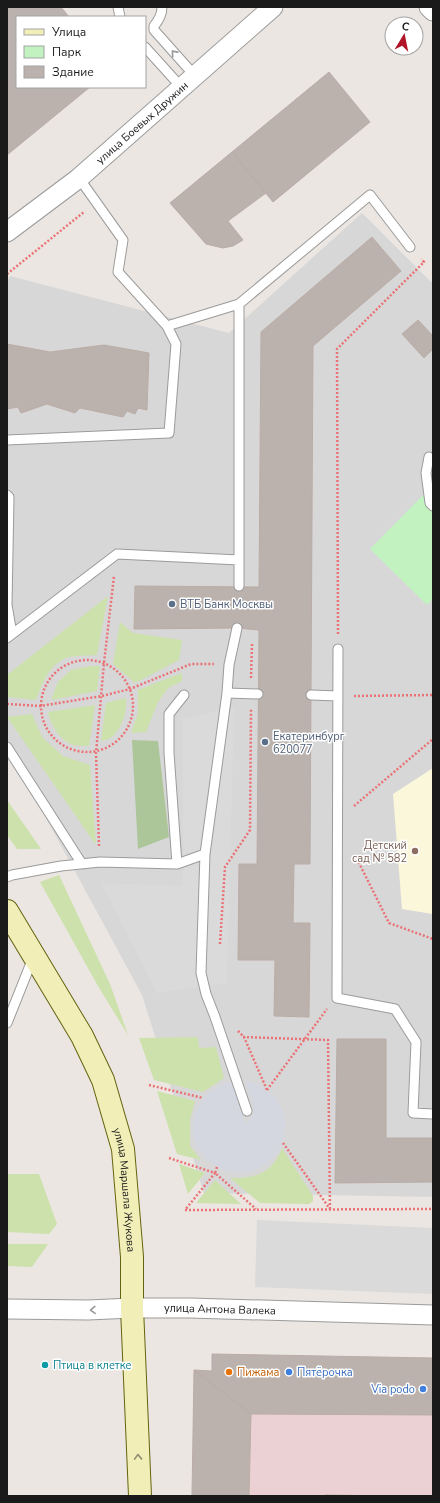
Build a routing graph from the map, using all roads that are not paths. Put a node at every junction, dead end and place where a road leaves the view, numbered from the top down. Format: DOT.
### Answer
graph roads {
  1 [pos="162,7"];
  2 [pos="273,7"];
  3 [pos="429,7"];
  4 [pos="433,11"];
  5 [pos="146,48"];
  6 [pos="188,82"];
  7 [pos="79,178"];
  8 [pos="7,232"];
  9 [pos="410,246"];
  10 [pos="240,304"];
  11 [pos="167,326"];
  12 [pos="7,440"];
  13 [pos="429,457"];
  14 [pos="7,495"];
  15 [pos="433,506"];
  16 [pos="239,560"];
  17 [pos="239,586"];
  18 [pos="237,628"];
  19 [pos="9,636"];
  20 [pos="338,649"];
  21 [pos="227,693"];
  22 [pos="255,694"];
  23 [pos="311,695"];
  24 [pos="184,696"];
  25 [pos="338,696"];
  26 [pos="7,748"];
  27 [pos="205,854"];
  28 [pos="82,864"];
  29 [pos="177,864"];
  30 [pos="7,877"];
  31 [pos="7,911"];
  32 [pos="34,956"];
  33 [pos="7,1023"];
  34 [pos="247,1111"];
  35 [pos="433,1114"];
  36 [pos="132,1308"];
  37 [pos="7,1309"];
  38 [pos="433,1315"];
  39 [pos="140,1496"];
  6 -- 1 [label="lane, one-way"];
  2 -- 6 [label="street, улица Боевых Дружин"];
  3 -- 4 [label="street"];
  5 -- 6 [label="lane"];
  6 -- 7 [label="street, улица Боевых Дружин"];
  7 -- 8 [label="street, улица Боевых Дружин"];
  7 -- 11 [label="lane"];
  9 -- 10 [label="lane"];
  10 -- 11 [label="lane"];
  10 -- 16 [label="lane"];
  11 -- 12 [label="lane"];
  13 -- 15 [label="lane"];
  14 -- 19 [label="lane"];
  16 -- 17 [label="lane"];
  16 -- 19 [label="lane"];
  18 -- 21 [label="lane"];
  20 -- 25 [label="lane"];
  21 -- 22 [label="lane"];
  21 -- 27 [label="lane"];
  23 -- 25 [label="lane"];
  24 -- 29 [label="lane"];
  25 -- 35 [label="lane"];
  26 -- 28 [label="lane"];
  27 -- 29 [label="lane"];
  27 -- 34 [label="lane"];
  28 -- 29 [label="lane"];
  28 -- 30 [label="lane"];
  31 -- 32 [label="street, улица Маршала Жукова"];
  32 -- 33 [label="lane"];
  32 -- 36 [label="street, улица Маршала Жукова"];
  36 -- 37 [label="street, улица Антона Валека, one-way"];
  36 -- 38 [label="street, улица Антона Валека"];
  39 -- 36 [label="street, улица Маршала Жукова, one-way"];
}
